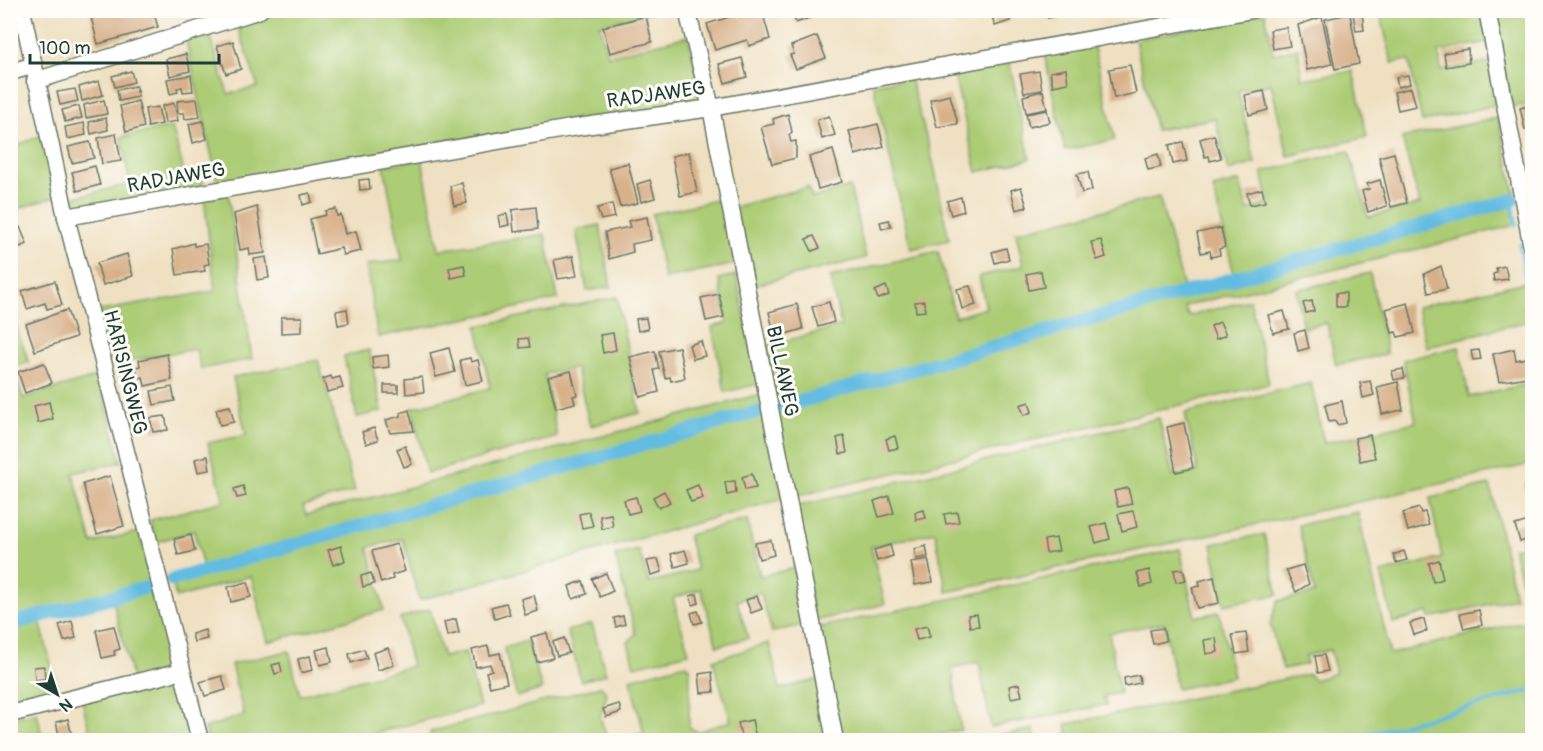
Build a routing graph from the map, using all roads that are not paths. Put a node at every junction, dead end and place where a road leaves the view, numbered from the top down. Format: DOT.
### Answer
graph roads {
  1 [pos="22,10"];
  2 [pos="260,10"];
  3 [pos="687,10"];
  4 [pos="1252,10"];
  5 [pos="1487,10"];
  6 [pos="10,72"];
  7 [pos="34,73"];
  8 [pos="711,108"];
  9 [pos="66,217"];
  10 [pos="1533,248"];
  11 [pos="182,671"];
  12 [pos="10,714"];
  13 [pos="200,741"];
  14 [pos="835,741"];
  1 -- 7 [label="street, HARISINGWEG"];
  2 -- 7 [label="street"];
  3 -- 8 [label="street, BILLAWEG"];
  4 -- 8 [label="street, RADJAWEG"];
  5 -- 10 [label="street"];
  6 -- 7 [label="street"];
  7 -- 9 [label="street, HARISINGWEG"];
  8 -- 9 [label="street, RADJAWEG"];
  8 -- 14 [label="street, BILLAWEG"];
  9 -- 11 [label="street, HARISINGWEG"];
  11 -- 12 [label="street"];
  11 -- 13 [label="street, HARISINGWEG"];
}
